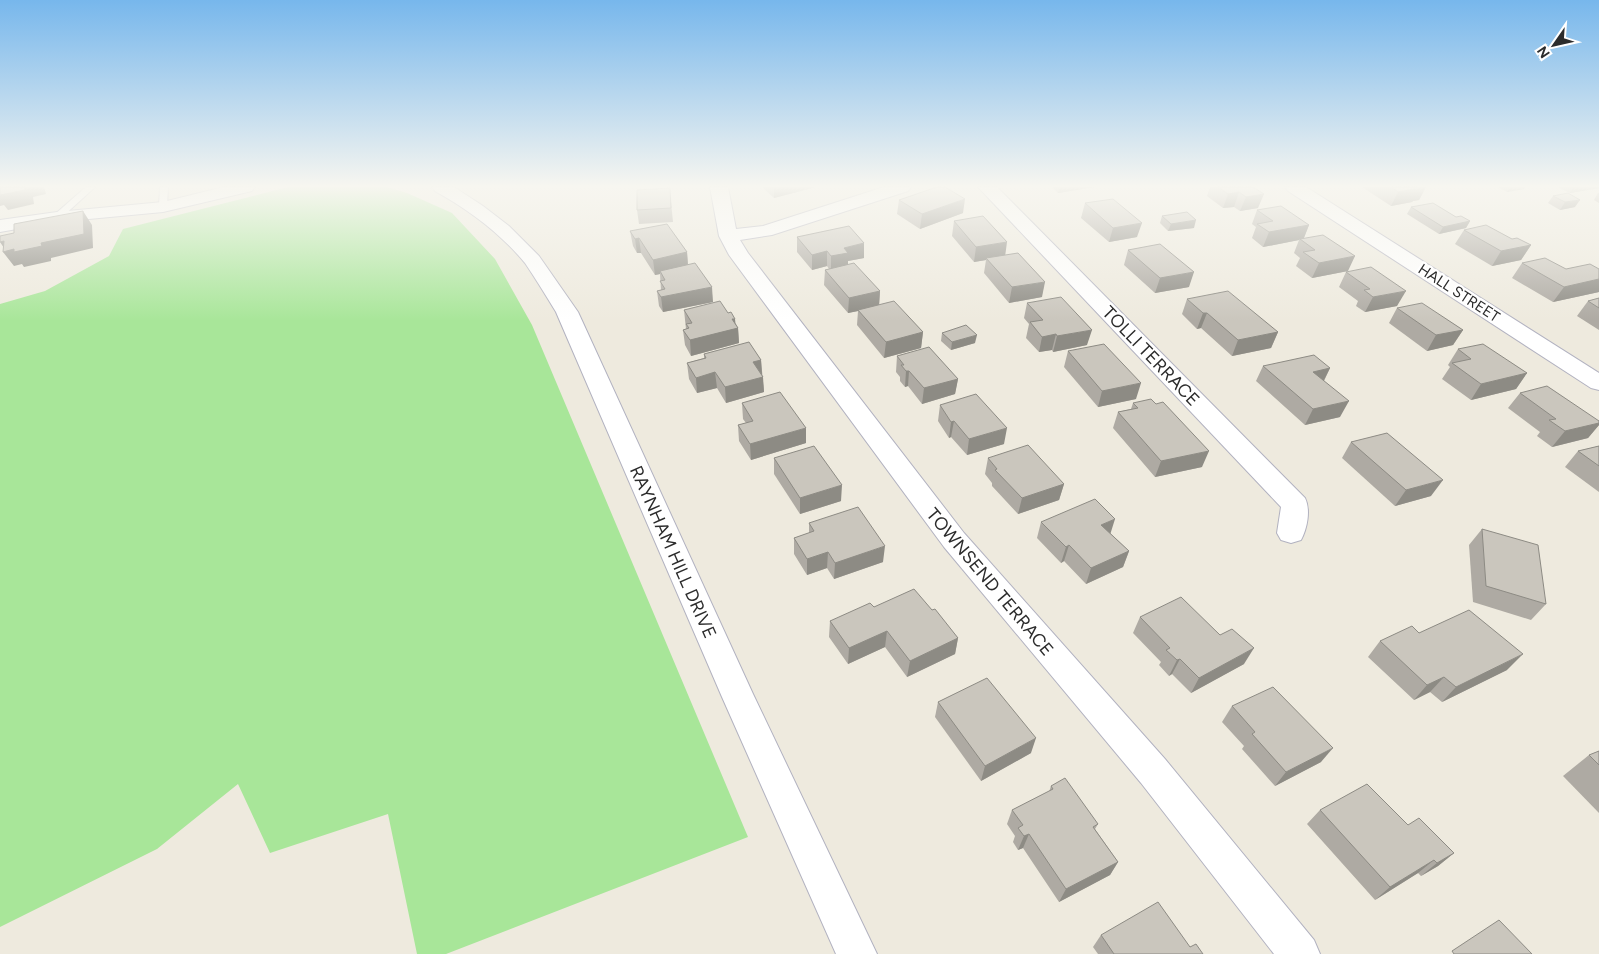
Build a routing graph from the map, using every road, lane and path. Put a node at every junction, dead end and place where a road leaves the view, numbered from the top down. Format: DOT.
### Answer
graph roads {
  1 [pos="503,232"];
  2 [pos="727,232"];
  3 [pos="762,232"];
  4 [pos="1030,232"];
  5 [pos="1363,232"];
  6 [pos="728,236"];
  7 [pos="1599,383"];
  8 [pos="1291,532"];
  9 [pos="857,954"];
  10 [pos="1300,954"];
  1 -- 9 [label="street, RAYNHAM HILL DRIVE"];
  2 -- 6 [label="street, TOWNSEND TERRACE"];
  3 -- 6 [label="street"];
  4 -- 8 [label="street, TOLLI TERRACE"];
  5 -- 7 [label="street, HALL STREET"];
  6 -- 10 [label="street, TOWNSEND TERRACE"];
}
